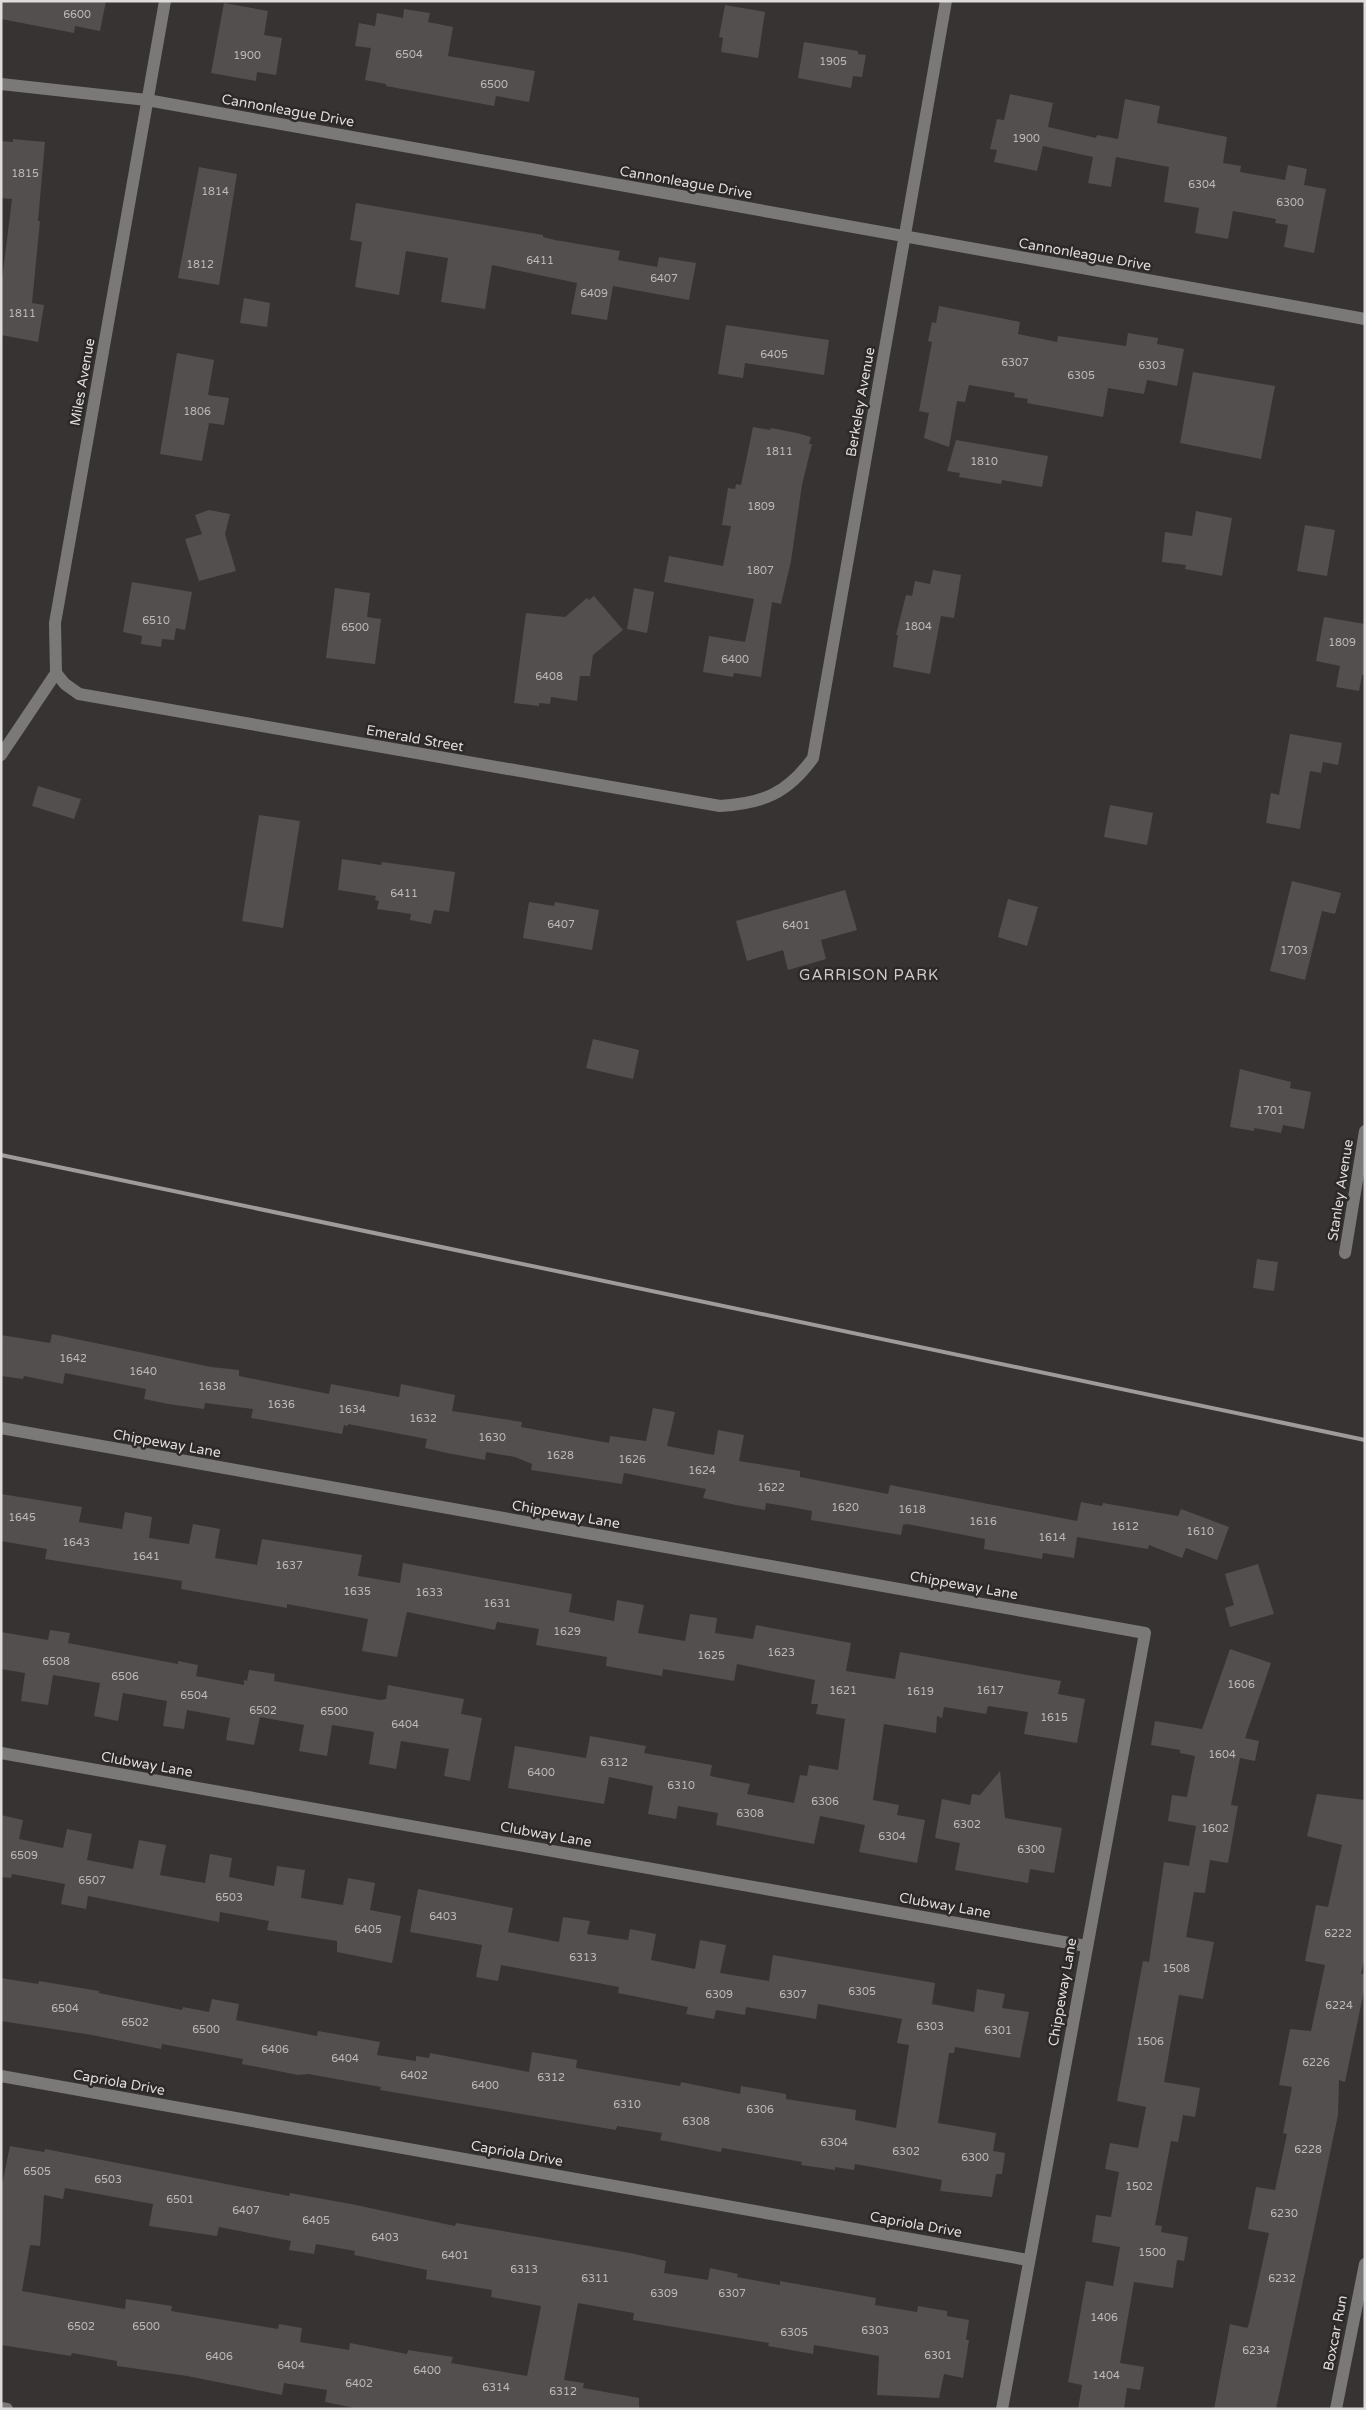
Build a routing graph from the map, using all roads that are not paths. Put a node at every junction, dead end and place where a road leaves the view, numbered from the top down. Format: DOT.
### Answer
graph roads {
  1 [pos="165,1"];
  2 [pos="946,1"];
  3 [pos="1,84"];
  4 [pos="147,100"];
  5 [pos="904,237"];
  6 [pos="1365,319"];
  7 [pos="56,673"];
  8 [pos="1,754"];
  9 [pos="776,793"];
  10 [pos="1365,1131"];
  11 [pos="1360,1184"];
  12 [pos="1345,1254"];
  13 [pos="1,1428"];
  14 [pos="1,1753"];
  15 [pos="1086,1946"];
  16 [pos="1,2076"];
  17 [pos="1028,2260"];
  18 [pos="1365,2264"];
  19 [pos="1359,2326"];
  20 [pos="1,2408"];
  21 [pos="8,2409"];
  22 [pos="1002,2409"];
  23 [pos="1336,2409"];
  1 -- 4 [label="street, Miles Avenue"];
  2 -- 5 [label="street, Berkeley Avenue"];
  3 -- 4 [label="street, Cannonleague Drive"];
  4 -- 5 [label="street, Cannonleague Drive"];
  4 -- 7 [label="street, Miles Avenue"];
  5 -- 6 [label="street, Cannonleague Drive"];
  5 -- 9 [label="street, Berkeley Avenue"];
  7 -- 8 [label="street"];
  7 -- 9 [label="street, Emerald Street"];
  10 -- 11 [label="street, Stanley Avenue"];
  11 -- 12 [label="street, Stanley Avenue"];
  13 -- 15 [label="street, Chippeway Lane"];
  14 -- 15 [label="street, Clubway Lane"];
  15 -- 17 [label="street, Chippeway Lane"];
  16 -- 17 [label="street, Capriola Drive"];
  17 -- 22 [label="street, Chippeway Lane"];
  18 -- 19 [label="street, Boxcar Run"];
  19 -- 23 [label="street, Boxcar Run"];
  20 -- 21 [label="street"];
}
